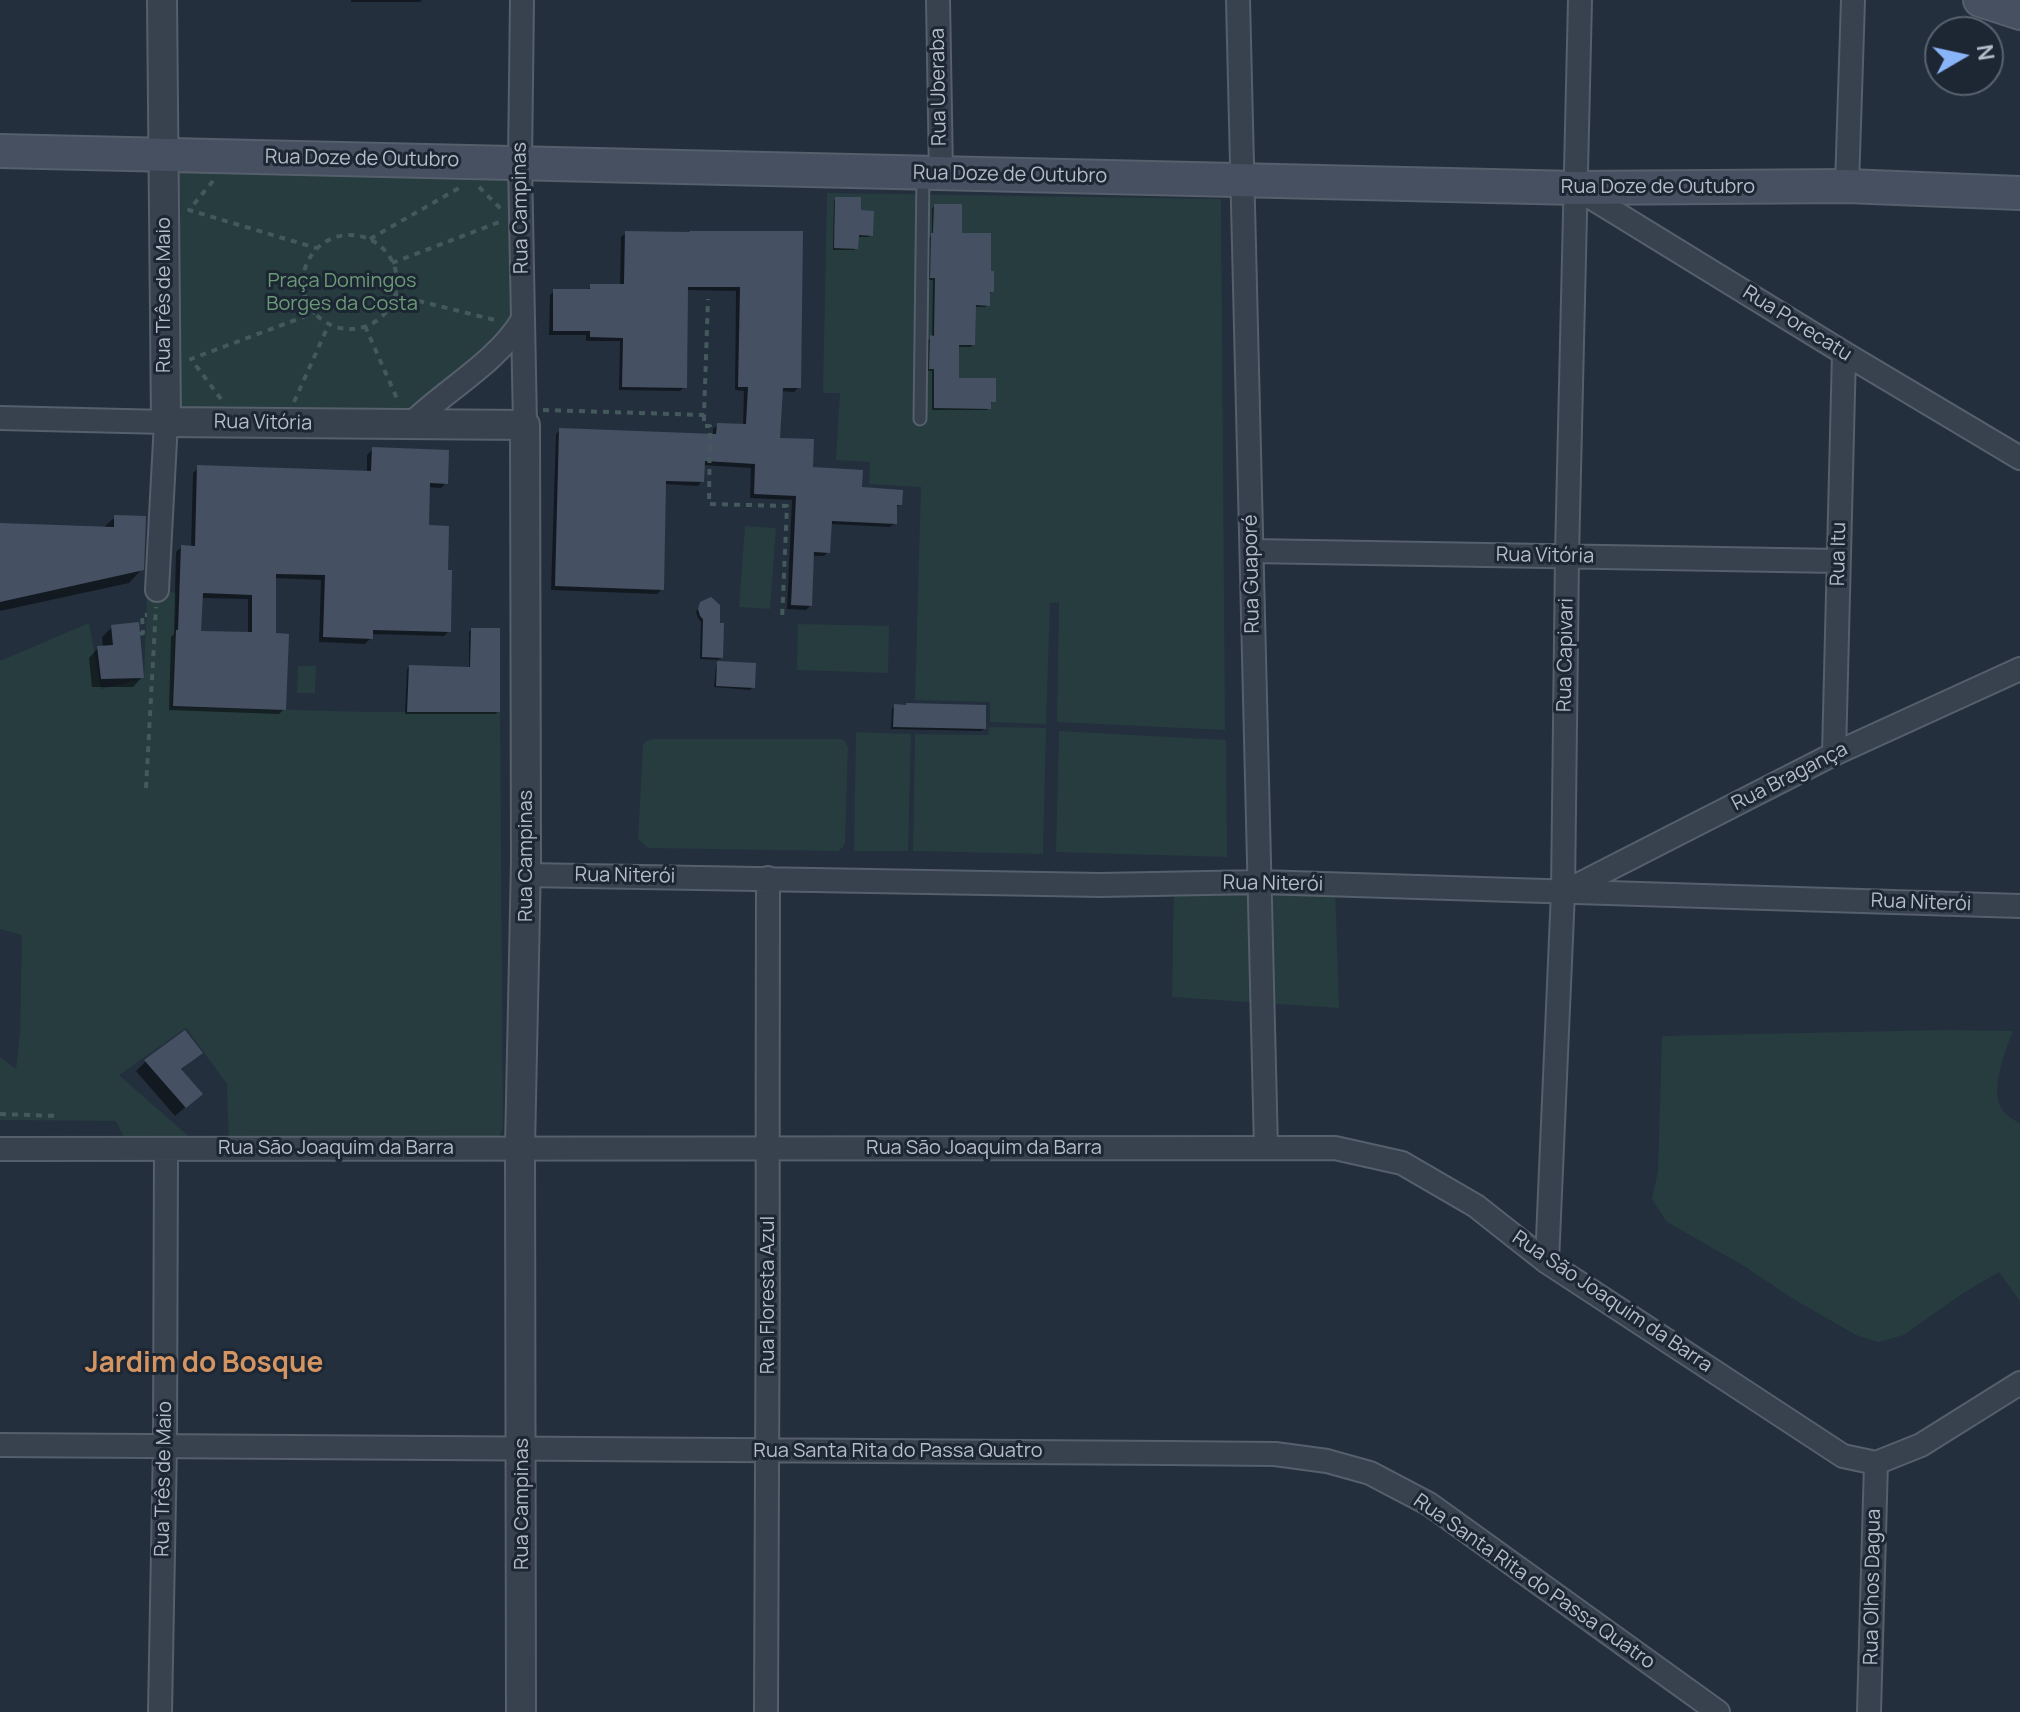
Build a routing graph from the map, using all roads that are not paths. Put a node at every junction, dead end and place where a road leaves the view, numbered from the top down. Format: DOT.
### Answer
graph roads {
  1 [pos="162,0"];
  2 [pos="522,0"];
  3 [pos="938,0"];
  4 [pos="1238,0"];
  5 [pos="1580,0"];
  6 [pos="1853,0"];
  7 [pos="1980,0"];
  8 [pos="2020,13"];
  9 [pos="0,151"];
  10 [pos="163,155"];
  11 [pos="520,163"];
  12 [pos="932,173"];
  13 [pos="1243,180"];
  14 [pos="1847,186"];
  15 [pos="1576,188"];
  16 [pos="2020,193"];
  17 [pos="516,321"];
  18 [pos="1844,353"];
  19 [pos="0,418"];
  20 [pos="407,418"];
  21 [pos="525,418"];
  22 [pos="920,419"];
  23 [pos="166,422"];
  24 [pos="2020,458"];
  25 [pos="1252,551"];
  26 [pos="1567,556"];
  27 [pos="1838,561"];
  28 [pos="157,590"];
  29 [pos="2020,669"];
  30 [pos="1834,754"];
  31 [pos="526,875"];
  32 [pos="768,878"];
  33 [pos="1260,882"];
  34 [pos="1563,892"];
  35 [pos="2020,906"];
  36 [pos="520,1147"];
  37 [pos="1266,1148"];
  38 [pos="0,1149"];
  39 [pos="166,1149"];
  40 [pos="767,1149"];
  41 [pos="1547,1262"];
  42 [pos="2020,1383"];
  43 [pos="0,1445"];
  44 [pos="165,1445"];
  45 [pos="522,1448"];
  46 [pos="769,1449"];
  47 [pos="1876,1463"];
  48 [pos="160,1712"];
  49 [pos="521,1712"];
  50 [pos="766,1712"];
  51 [pos="1718,1712"];
  52 [pos="1869,1712"];
  1 -- 10 [label="street, Rua Três de Maio"];
  2 -- 11 [label="street, Rua Campinas"];
  3 -- 12 [label="street, Rua Uberaba"];
  4 -- 13 [label="street, Rua Guaporé"];
  5 -- 15 [label="street, Rua Capivari"];
  6 -- 14 [label="street"];
  7 -- 8 [label="main road"];
  9 -- 10 [label="main road, Rua Doze de Outubro"];
  10 -- 11 [label="main road, Rua Doze de Outubro"];
  10 -- 23 [label="street, Rua Três de Maio"];
  11 -- 12 [label="main road, Rua Doze de Outubro"];
  11 -- 17 [label="street, Rua Campinas"];
  12 -- 13 [label="main road, Rua Doze de Outubro"];
  12 -- 22 [label="lane"];
  13 -- 15 [label="main road, Rua Doze de Outubro"];
  13 -- 25 [label="street, Rua Guaporé"];
  14 -- 15 [label="main road, Rua Doze de Outubro"];
  14 -- 16 [label="main road, Rua Doze de Outubro"];
  15 -- 18 [label="street, Rua Porecatu"];
  15 -- 26 [label="street, Rua Capivari"];
  17 -- 20 [label="street"];
  17 -- 21 [label="street, Rua Campinas"];
  18 -- 24 [label="street, Rua Porecatu"];
  18 -- 27 [label="street, Rua Itu"];
  19 -- 23 [label="street, Rua Vitória"];
  20 -- 21 [label="street, Rua Vitória"];
  20 -- 23 [label="street, Rua Vitória"];
  21 -- 31 [label="street, Rua Campinas"];
  23 -- 28 [label="street, Rua Três de Maio"];
  25 -- 26 [label="street, Rua Vitória"];
  25 -- 33 [label="street, Rua Guaporé"];
  26 -- 27 [label="street, Rua Vitória"];
  26 -- 34 [label="street, Rua Capivari"];
  27 -- 30 [label="street, Rua Itu"];
  29 -- 30 [label="street, Rua Bragança"];
  30 -- 34 [label="street, Rua Bragança"];
  31 -- 32 [label="street, Rua Niterói"];
  31 -- 36 [label="street, Rua Campinas"];
  32 -- 33 [label="street, Rua Niterói"];
  32 -- 40 [label="street, Rua Floresta Azul"];
  33 -- 34 [label="street, Rua Niterói"];
  33 -- 37 [label="street, Rua Guaporé"];
  34 -- 35 [label="street, Rua Niterói"];
  34 -- 41 [label="street, Rua Capivari"];
  36 -- 39 [label="street, Rua São Joaquim da Barra"];
  36 -- 40 [label="street, Rua São Joaquim da Barra"];
  36 -- 45 [label="street, Rua Campinas"];
  37 -- 40 [label="street, Rua São Joaquim da Barra"];
  37 -- 41 [label="street, Rua São Joaquim da Barra"];
  38 -- 39 [label="street, Rua São Joaquim da Barra"];
  39 -- 44 [label="street, Rua Três de Maio"];
  40 -- 46 [label="street, Rua Floresta Azul"];
  41 -- 47 [label="street, Rua São Joaquim da Barra"];
  42 -- 47 [label="street"];
  43 -- 44 [label="street, Rua Santa Rita do Passa Quatro"];
  44 -- 45 [label="street, Rua Santa Rita do Passa Quatro"];
  44 -- 48 [label="street, Rua Três de Maio"];
  45 -- 46 [label="street, Rua Santa Rita do Passa Quatro"];
  45 -- 49 [label="street, Rua Campinas"];
  46 -- 50 [label="street, Rua Floresta Azul"];
  46 -- 51 [label="street, Rua Santa Rita do Passa Quatro"];
  47 -- 52 [label="street, Rua Olhos Dagua"];
}
